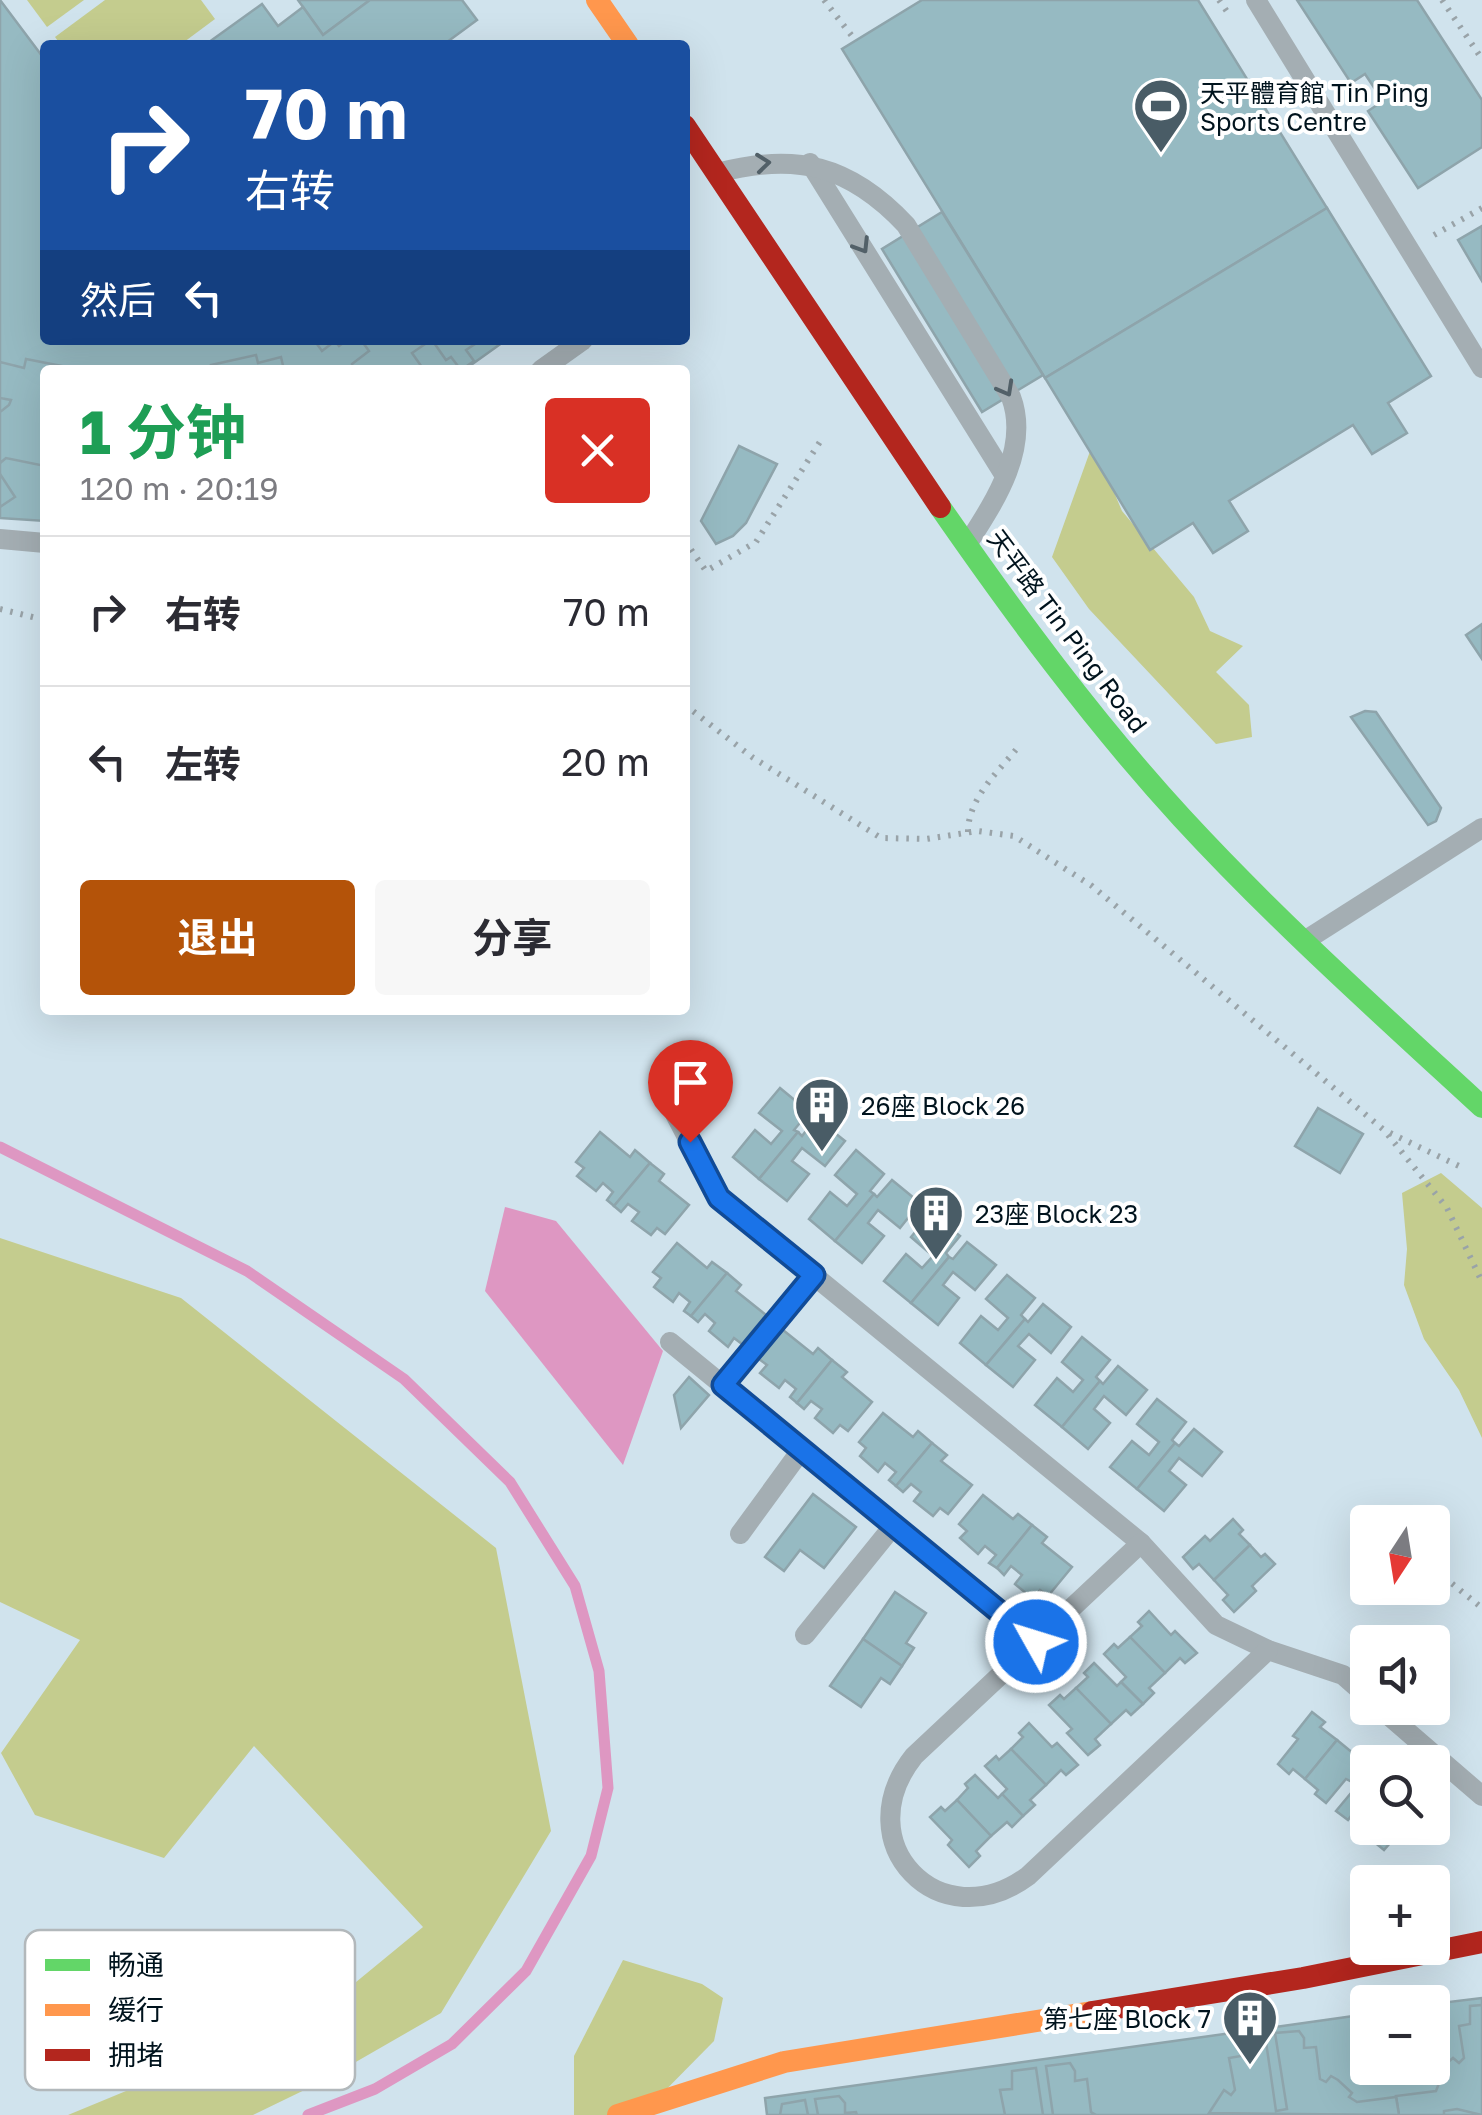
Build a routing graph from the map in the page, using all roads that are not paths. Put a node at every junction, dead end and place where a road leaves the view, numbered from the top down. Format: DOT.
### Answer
graph roads {
  1 [pos="597,0"];
  2 [pos="1256,0"];
  3 [pos="625,40"];
  4 [pos="690,133"];
  5 [pos="810,163"];
  6 [pos="718,173"];
  7 [pos="576,345"];
  8 [pos="548,365"];
  9 [pos="1482,368"];
  10 [pos="1005,476"];
  11 [pos="0,539"];
  12 [pos="40,543"];
  13 [pos="967,545"];
  14 [pos="1482,828"];
  15 [pos="1304,941"];
  16 [pos="1482,1108"];
  17 [pos="675,1114"];
  18 [pos="814,1275"];
  19 [pos="670,1342"];
  20 [pos="723,1385"];
  21 [pos="802,1449"];
  22 [pos="894,1525"];
  23 [pos="740,1534"];
  24 [pos="1141,1542"];
  25 [pos="804,1635"];
  26 [pos="1036,1642"];
  27 [pos="1268,1650"];
  28 [pos="1350,1681"];
  29 [pos="1400,1725"];
  30 [pos="1482,1796"];
  31 [pos="1482,1942"];
  32 [pos="618,2115"];
  1 -- 3 [label="street"];
  2 -- 9 [label="lane"];
  4 -- 6 [label="street, 天平路 Tin Ping Road"];
  6 -- 5 [label="lane, one-way"];
  5 -- 10 [label="lane, one-way"];
  5 -- 10 [label="lane, one-way"];
  6 -- 13 [label="street, 天平路 Tin Ping Road"];
  7 -- 8 [label="lane"];
  10 -- 13 [label="lane"];
  11 -- 12 [label="lane"];
  13 -- 15 [label="street, 天平路 Tin Ping Road"];
  14 -- 15 [label="lane"];
  15 -- 16 [label="street, 天平路 Tin Ping Road"];
  17 -- 18 [label="lane"];
  18 -- 20 [label="lane"];
  18 -- 24 [label="lane"];
  19 -- 20 [label="lane"];
  20 -- 21 [label="lane"];
  21 -- 22 [label="lane"];
  21 -- 23 [label="lane"];
  22 -- 25 [label="lane"];
  22 -- 26 [label="lane"];
  24 -- 26 [label="lane"];
  24 -- 27 [label="lane"];
  26 -- 27 [label="lane"];
  27 -- 28 [label="lane"];
  29 -- 30 [label="lane"];
  31 -- 32 [label="street"];
}
